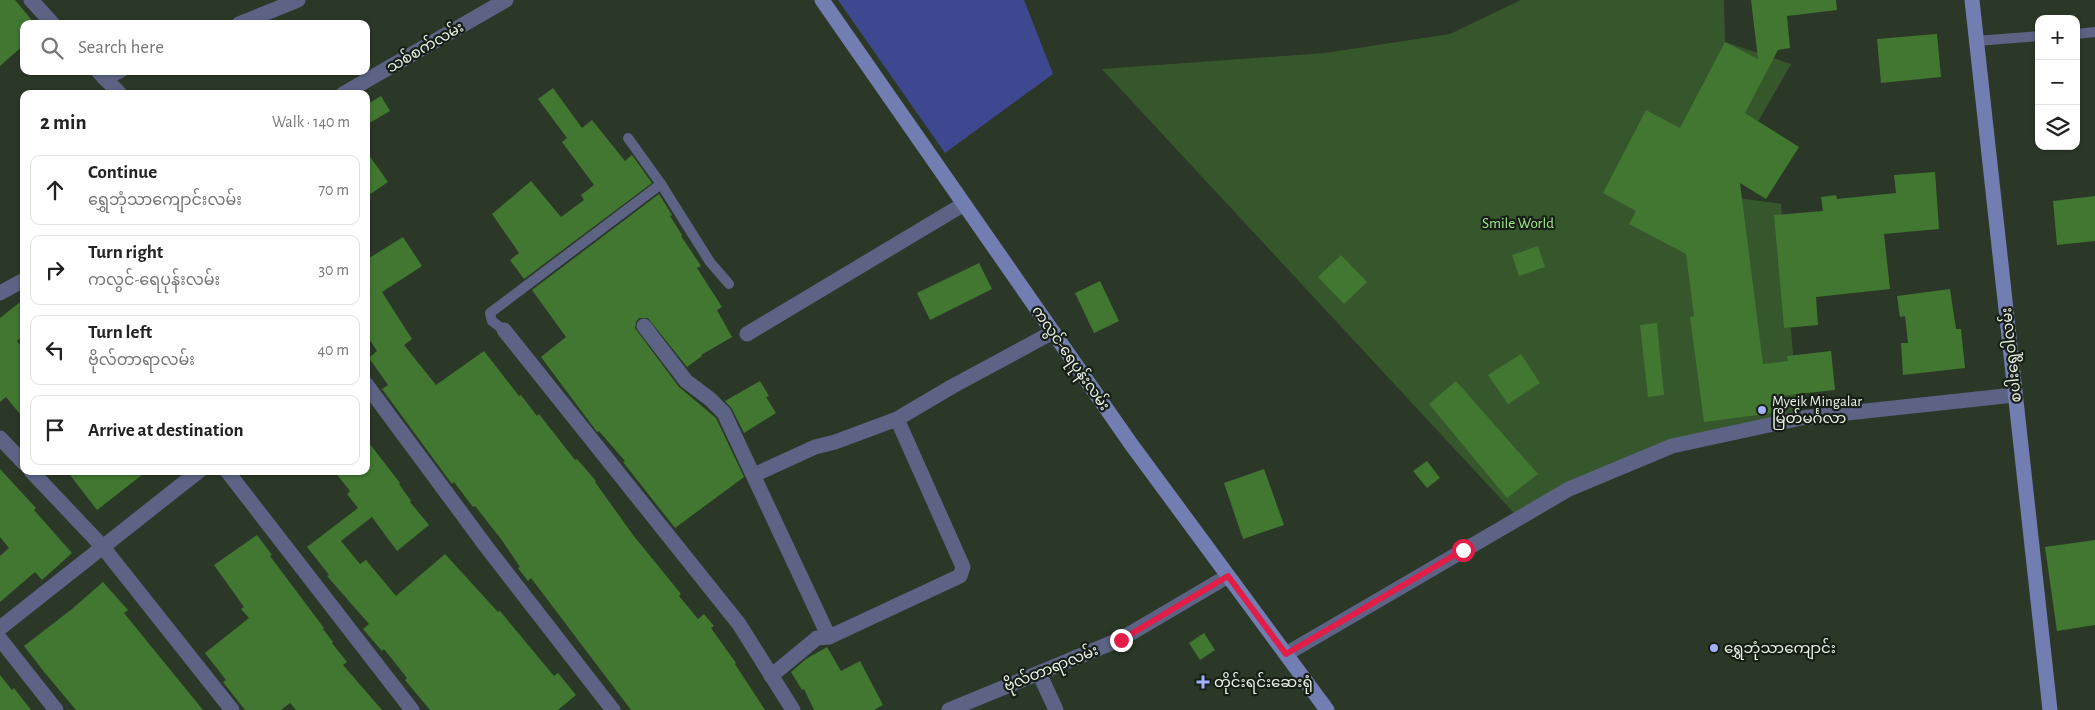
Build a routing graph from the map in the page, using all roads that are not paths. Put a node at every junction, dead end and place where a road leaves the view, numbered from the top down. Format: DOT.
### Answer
graph roads {
  1 [pos="31,0"];
  2 [pos="298,0"];
  3 [pos="506,0"];
  4 [pos="822,0"];
  5 [pos="1972,0"];
  6 [pos="49,20"];
  7 [pos="249,20"];
  8 [pos="2095,32"];
  9 [pos="2080,34"];
  10 [pos="2035,36"];
  11 [pos="1976,41"];
  12 [pos="102,75"];
  13 [pos="116,90"];
  14 [pos="350,90"];
  15 [pos="628,138"];
  16 [pos="661,184"];
  17 [pos="964,204"];
  18 [pos="20,282"];
  19 [pos="729,284"];
  20 [pos="0,293"];
  21 [pos="644,326"];
  22 [pos="504,330"];
  23 [pos="1053,332"];
  24 [pos="747,334"];
  25 [pos="370,389"];
  26 [pos="2014,395"];
  27 [pos="897,419"];
  28 [pos="0,438"];
  29 [pos="20,459"];
  30 [pos="35,475"];
  31 [pos="194,475"];
  32 [pos="232,475"];
  33 [pos="754,475"];
  34 [pos="102,546"];
  35 [pos="1228,576"];
  36 [pos="0,628"];
  37 [pos="829,637"];
  38 [pos="0,639"];
  39 [pos="1286,654"];
  40 [pos="1039,673"];
  41 [pos="771,676"];
  42 [pos="56,710"];
  43 [pos="232,710"];
  44 [pos="412,710"];
  45 [pos="614,710"];
  46 [pos="793,710"];
  47 [pos="949,710"];
  48 [pos="1056,710"];
  49 [pos="1326,710"];
  50 [pos="2050,710"];
  1 -- 6 [label="street"];
  2 -- 7 [label="street"];
  3 -- 14 [label="street, သစ်စက်လမ်း"];
  4 -- 17 [label="street, ကလွင်-ရေပုန်းလမ်း"];
  5 -- 11 [label="street, စပါးရွေဝါလမ်း"];
  8 -- 9 [label="lane"];
  10 -- 11 [label="lane"];
  11 -- 26 [label="street, စပါးရွေဝါလမ်း"];
  12 -- 13 [label="street"];
  15 -- 16 [label="lane"];
  16 -- 19 [label="lane"];
  16 -- 22 [label="lane"];
  17 -- 23 [label="street, ကလွင်-ရေပုန်းလမ်း"];
  17 -- 24 [label="street"];
  18 -- 20 [label="street"];
  21 -- 33 [label="street"];
  22 -- 41 [label="street"];
  23 -- 27 [label="street"];
  23 -- 35 [label="street, ကလွင်-ရေပုန်းလမ်း"];
  25 -- 45 [label="street"];
  26 -- 39 [label="street"];
  26 -- 50 [label="street, စပါးရွေဝါလမ်း"];
  27 -- 33 [label="street"];
  27 -- 37 [label="street"];
  28 -- 29 [label="street"];
  30 -- 34 [label="street"];
  31 -- 34 [label="street"];
  32 -- 44 [label="street"];
  33 -- 37 [label="street"];
  34 -- 36 [label="street"];
  34 -- 43 [label="street"];
  35 -- 39 [label="street, ကလွင်-ရေပုန်းလမ်း"];
  35 -- 40 [label="street, ဗိုလ်တာရာလမ်း"];
  37 -- 41 [label="street"];
  38 -- 42 [label="street"];
  39 -- 49 [label="street, ကလွင်-ရေပုန်းလမ်း"];
  40 -- 47 [label="street, ဗိုလ်တာရာလမ်း"];
  40 -- 48 [label="street"];
  41 -- 46 [label="street"];
}
